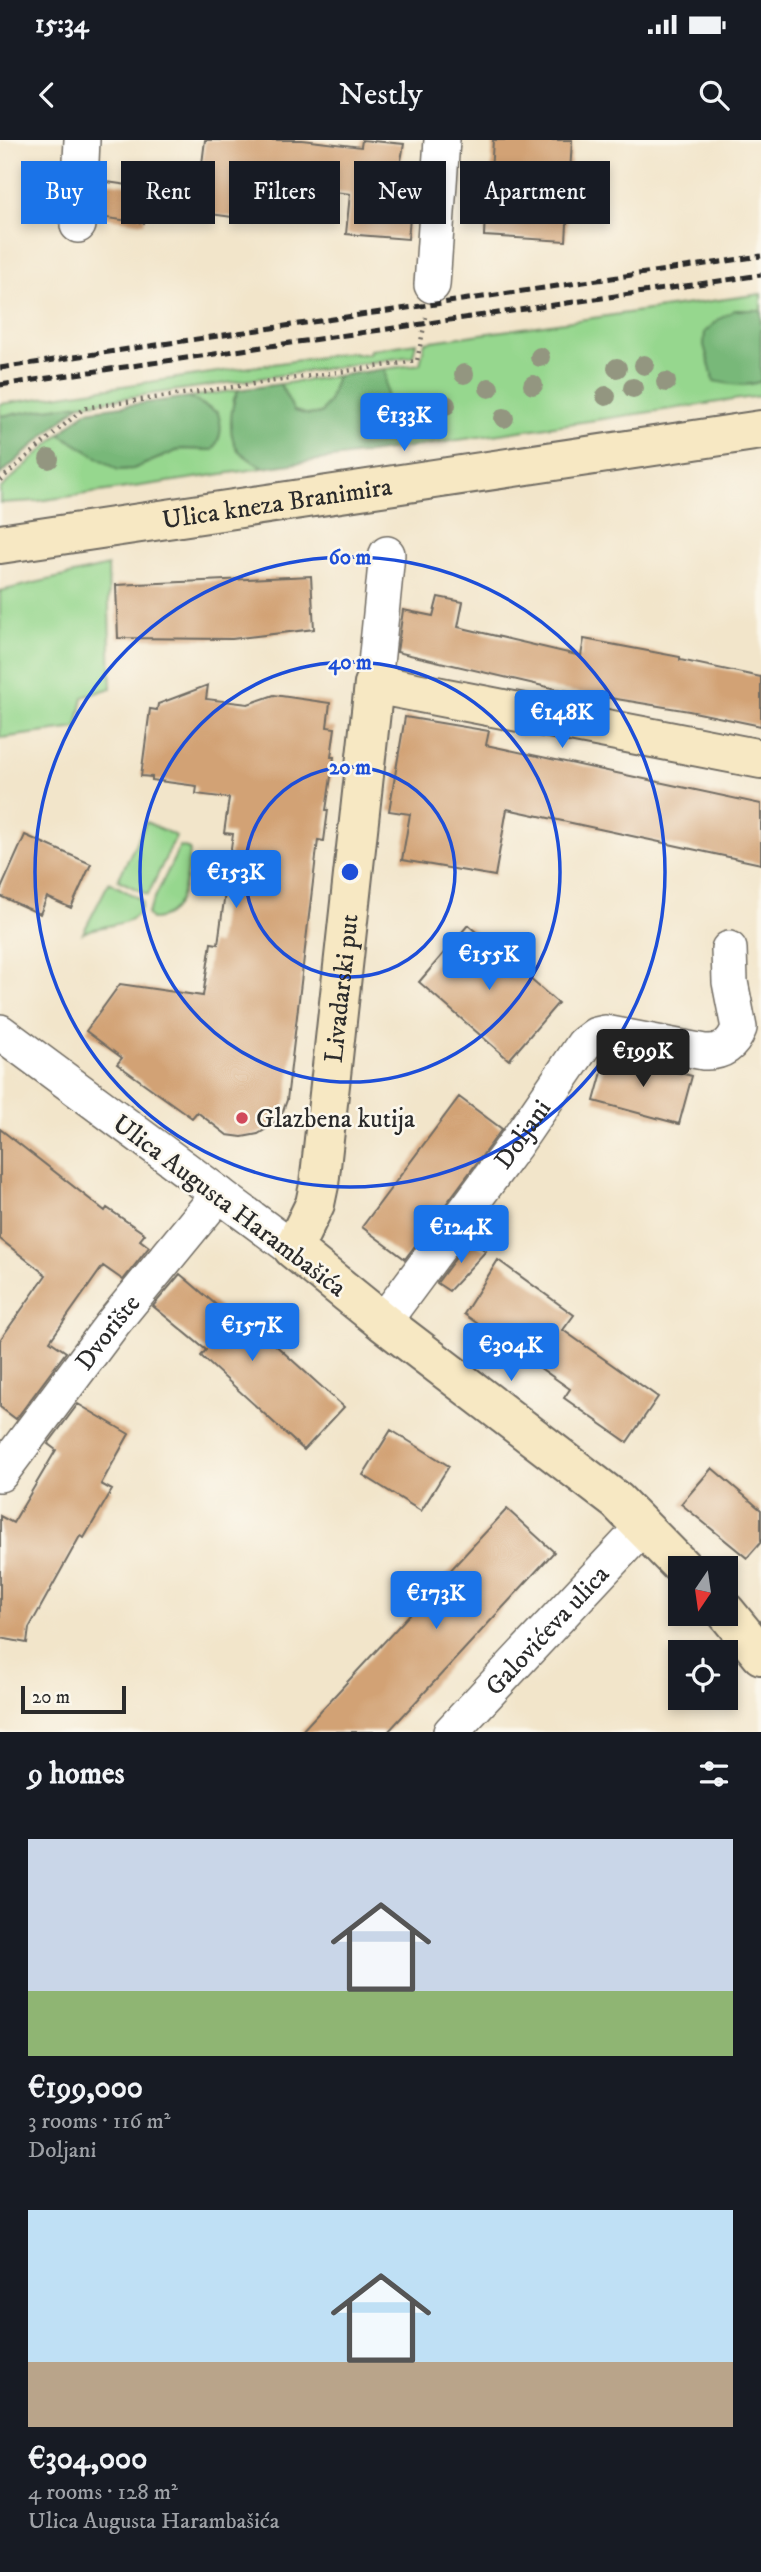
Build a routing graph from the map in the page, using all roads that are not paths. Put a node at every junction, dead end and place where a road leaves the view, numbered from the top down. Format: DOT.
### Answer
graph roads {
  1 [pos="82,140"];
  2 [pos="442,140"];
  3 [pos="78,225"];
  4 [pos="432,285"];
  5 [pos="761,430"];
  6 [pos="0,544"];
  7 [pos="387,554"];
  8 [pos="374,684"];
  9 [pos="761,759"];
  10 [pos="729,949"];
  11 [pos="0,1032"];
  12 [pos="219,1195"];
  13 [pos="293,1249"];
  14 [pos="383,1322"];
  15 [pos="0,1474"];
  16 [pos="642,1528"];
  17 [pos="671,1556"];
  18 [pos="738,1626"];
  19 [pos="761,1654"];
  20 [pos="451,1732"];
  1 -- 3 [label="street"];
  2 -- 4 [label="street"];
  5 -- 6 [label="street, Ulica kneza Branimira"];
  7 -- 8 [label="street, Livadarski put"];
  8 -- 9 [label="street"];
  8 -- 13 [label="street, Livadarski put"];
  10 -- 14 [label="street, Doljani"];
  11 -- 12 [label="street, Ulica Augusta Harambašića"];
  12 -- 13 [label="street, Ulica Augusta Harambašića"];
  12 -- 15 [label="street, Dvorište"];
  13 -- 14 [label="street, Ulica Augusta Harambašića"];
  14 -- 16 [label="street, Ulica Augusta Harambašića"];
  16 -- 17 [label="street, Ulica Augusta Harambašića"];
  16 -- 20 [label="street, Galovićeva ulica"];
  18 -- 19 [label="street"];
}
